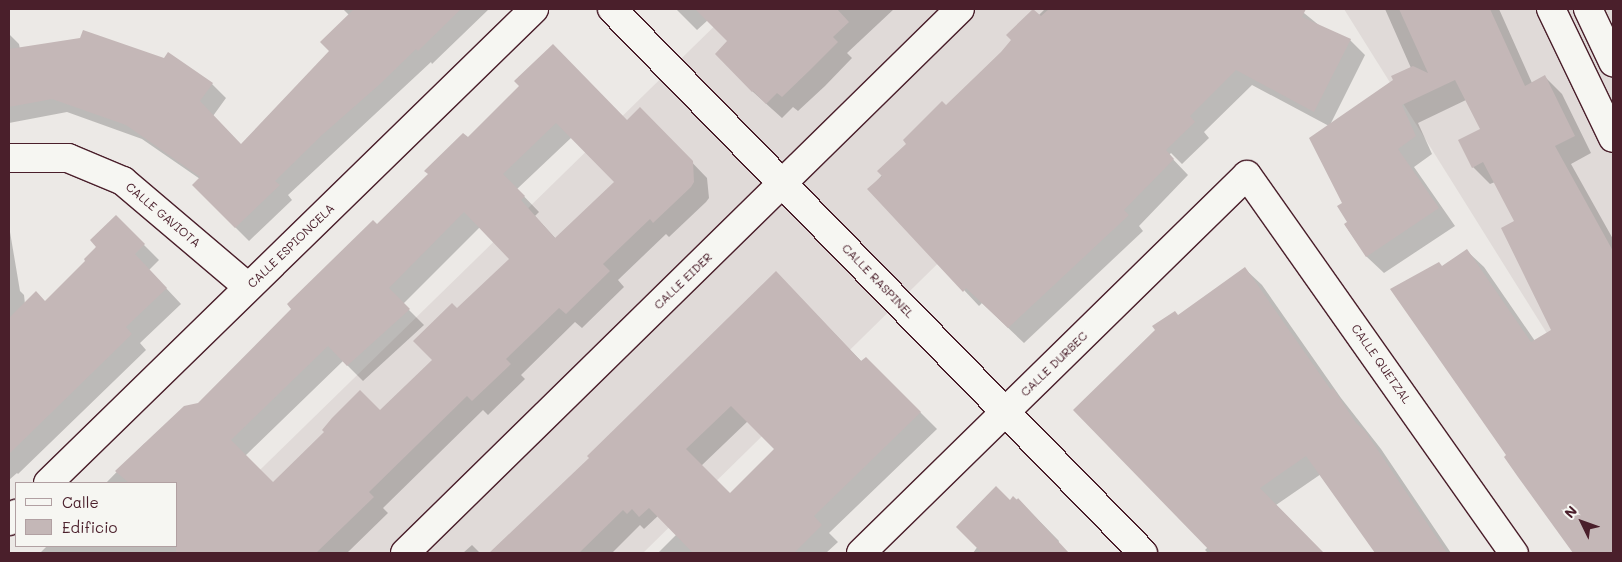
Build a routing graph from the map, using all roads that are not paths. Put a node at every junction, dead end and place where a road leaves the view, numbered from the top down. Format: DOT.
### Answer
graph roads {
  1 [pos="534,9"];
  2 [pos="612,9"];
  3 [pos="960,9"];
  4 [pos="1551,9"];
  5 [pos="1588,9"];
  6 [pos="1613,62"];
  7 [pos="1613,138"];
  8 [pos="9,158"];
  9 [pos="1248,175"];
  10 [pos="783,183"];
  11 [pos="248,287"];
  12 [pos="1004,412"];
  13 [pos="49,482"];
  14 [pos="405,553"];
  15 [pos="861,553"];
  16 [pos="1143,553"];
  17 [pos="1514,553"];
  1 -- 11 [label="street, CALLE ESPIONCELA"];
  2 -- 10 [label="street, CALLE RASPINEL"];
  3 -- 10 [label="street, CALLE EIDER"];
  4 -- 7 [label="street"];
  5 -- 6 [label="street"];
  8 -- 11 [label="street, CALLE GAVIOTA"];
  9 -- 12 [label="street, CALLE DURBEC"];
  9 -- 17 [label="street, CALLE QUETZAL"];
  10 -- 12 [label="street, CALLE RASPINEL"];
  10 -- 14 [label="street, CALLE EIDER"];
  11 -- 13 [label="street, CALLE ESPIONCELA"];
  12 -- 15 [label="street, CALLE DURBEC"];
  12 -- 16 [label="street, CALLE RASPINEL"];
}
